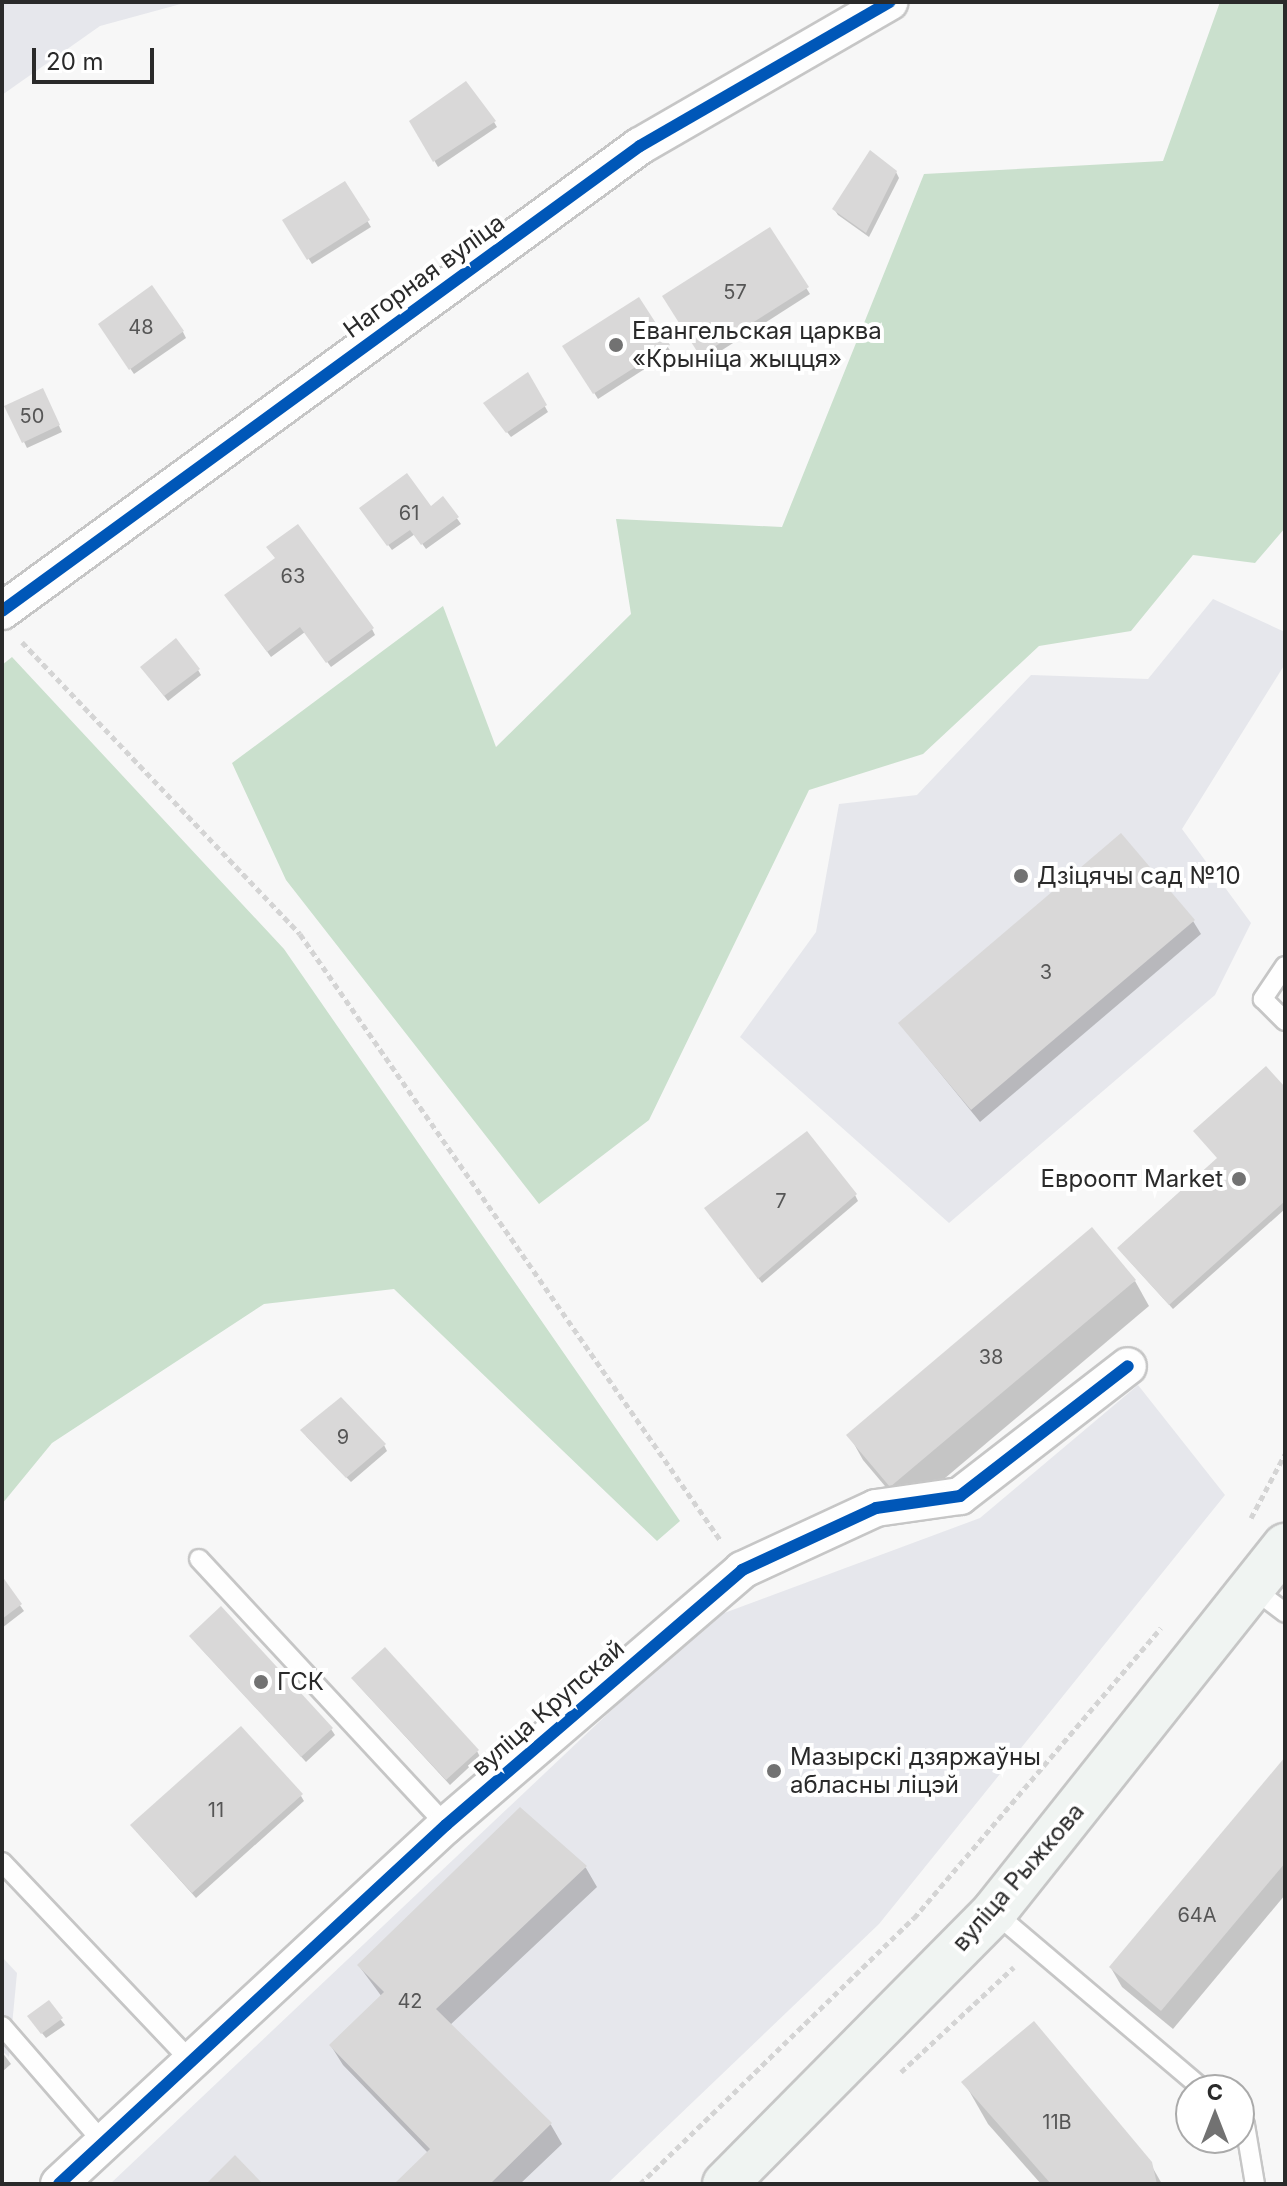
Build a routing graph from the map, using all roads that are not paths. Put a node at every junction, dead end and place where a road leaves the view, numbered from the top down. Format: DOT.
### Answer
graph roads {
  1 [pos="889,2"];
  2 [pos="7,622"];
  3 [pos="1285,966"];
  4 [pos="1285,1021"];
  5 [pos="1128,1366"];
  6 [pos="1285,1546"];
  7 [pos="199,1559"];
  8 [pos="1270,1602"];
  9 [pos="446,1825"];
  10 [pos="2,1862"];
  11 [pos="994,1912"];
  12 [pos="2,2026"];
  13 [pos="191,2061"];
  14 [pos="1185,2074"];
  15 [pos="103,2142"];
  16 [pos="1250,2154"];
  17 [pos="736,2180"];
  18 [pos="59,2184"];
  19 [pos="1255,2184"];
  1 -- 2 [label="street, Нагорная вуліца"];
  3 -- 4 [label="lane"];
  5 -- 9 [label="street, вуліца Крупскай"];
  6 -- 8 [label="main road, вуліца Рыжкова"];
  7 -- 9 [label="lane"];
  8 -- 11 [label="main road, вуліца Рыжкова"];
  9 -- 13 [label="street, вуліца Крупскай"];
  10 -- 13 [label="lane"];
  11 -- 14 [label="lane"];
  11 -- 17 [label="main road, вуліца Рыжкова"];
  12 -- 15 [label="lane"];
  13 -- 15 [label="street, вуліца Крупскай"];
  15 -- 18 [label="street, вуліца Крупскай"];
  16 -- 19 [label="lane"];
}
